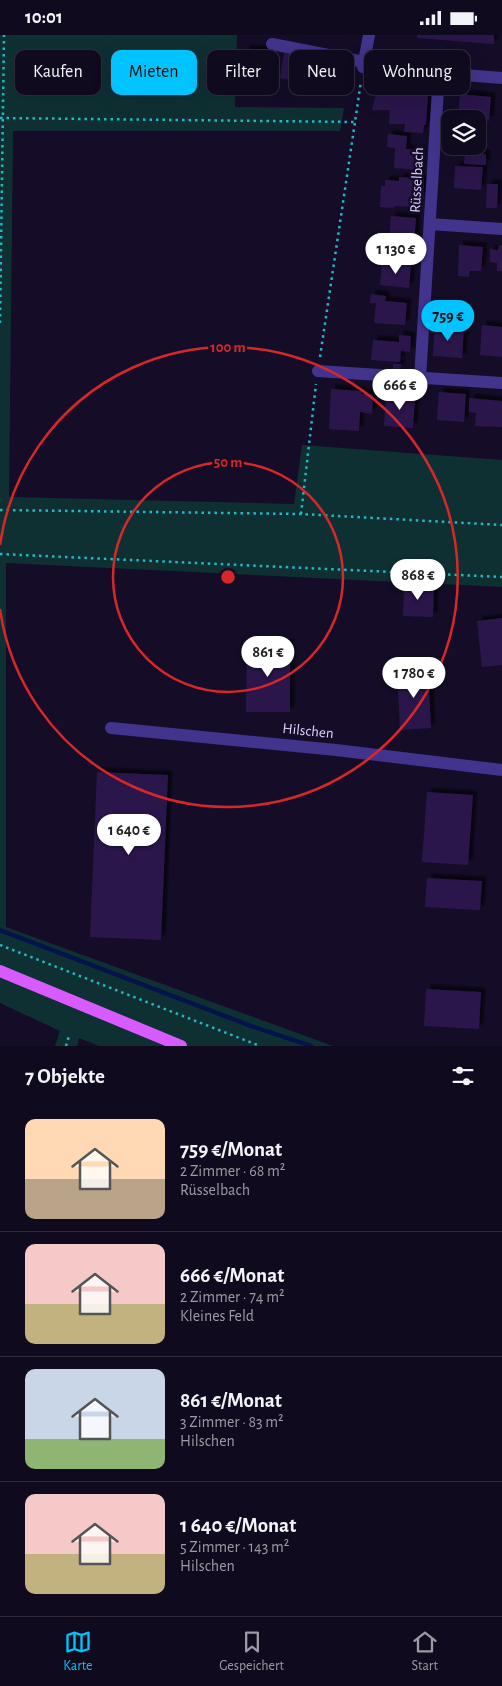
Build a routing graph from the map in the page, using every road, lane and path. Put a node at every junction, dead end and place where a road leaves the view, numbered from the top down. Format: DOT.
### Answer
graph roads {
  1 [pos="4,35"];
  2 [pos="369,35"];
  3 [pos="272,45"];
  4 [pos="366,50"];
  5 [pos="364,64"];
  6 [pos="470,75"];
  7 [pos="502,77"];
  8 [pos="438,95"];
  9 [pos="1,118"];
  10 [pos="355,122"];
  11 [pos="430,224"];
  12 [pos="502,229"];
  13 [pos="0,323"];
  14 [pos="318,371"];
  15 [pos="420,378"];
  16 [pos="502,383"];
  17 [pos="0,510"];
  18 [pos="301,515"];
  19 [pos="502,525"];
  20 [pos="0,554"];
  21 [pos="502,577"];
  22 [pos="111,729"];
  23 [pos="502,770"];
  24 [pos="0,945"];
  25 [pos="0,971"];
  26 [pos="69,1035"];
  27 [pos="66,1046"];
  28 [pos="181,1046"];
  29 [pos="260,1046"];
  1 -- 9 [label="path"];
  2 -- 4 [label="street"];
  3 -- 5 [label="street"];
  5 -- 10 [label="path"];
  6 -- 7 [label="street"];
  8 -- 11 [label="street, Rüsselbach"];
  9 -- 10 [label="path"];
  9 -- 13 [label="path"];
  10 -- 14 [label="path"];
  11 -- 12 [label="street"];
  11 -- 15 [label="street, Rüsselbach"];
  14 -- 15 [label="street"];
  14 -- 18 [label="path"];
  15 -- 16 [label="street"];
  17 -- 18 [label="path"];
  18 -- 19 [label="path"];
  20 -- 21 [label="path"];
  22 -- 23 [label="street, Hilschen"];
  24 -- 29 [label="path"];
  25 -- 28 [label="main road"];
  26 -- 27 [label="path"];
}
